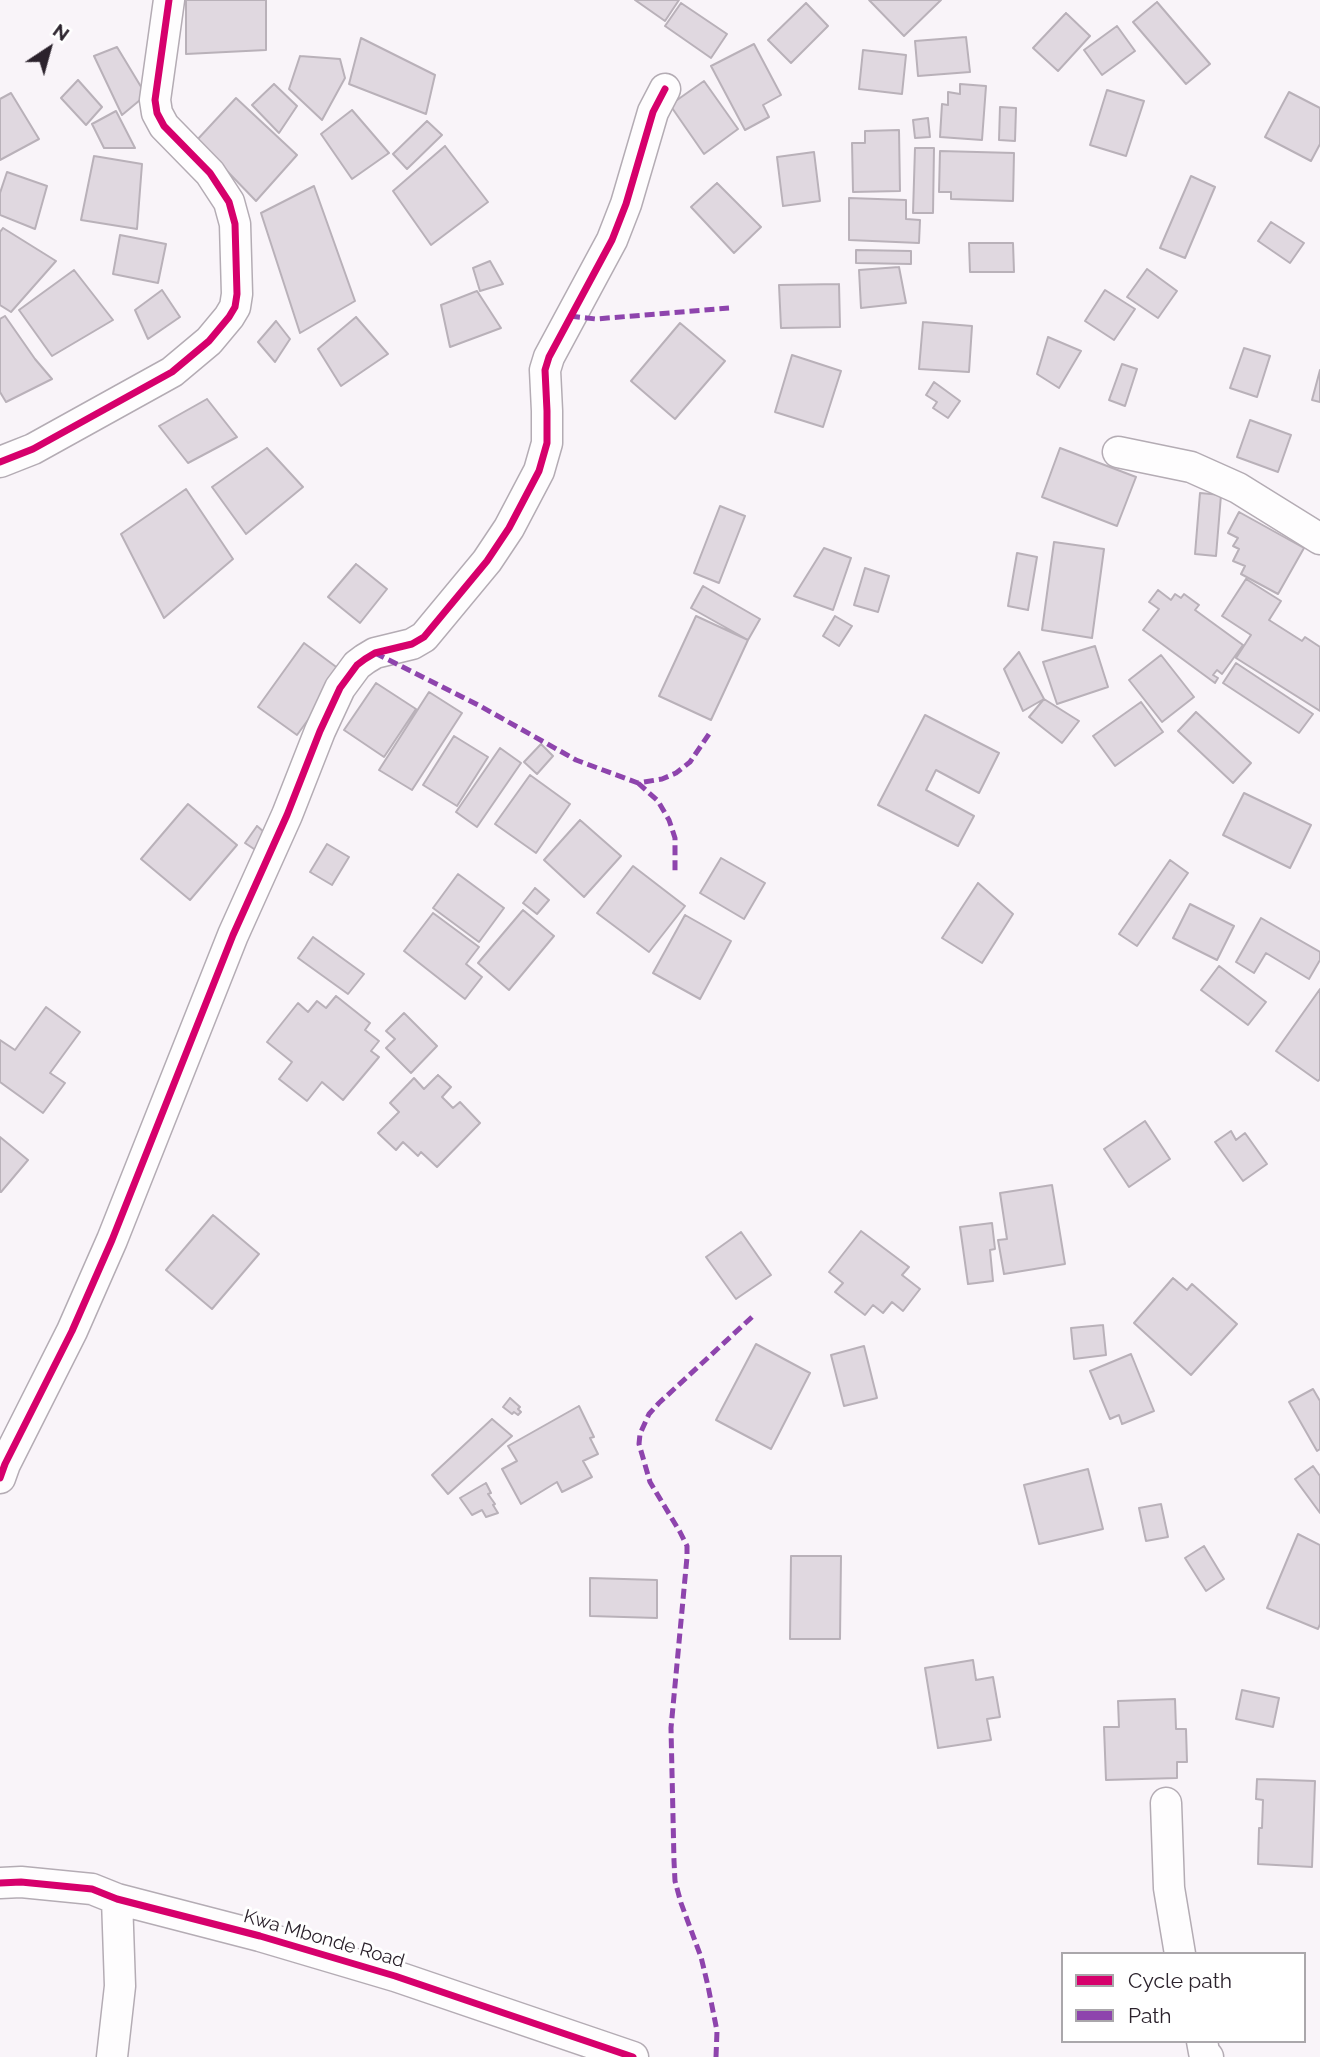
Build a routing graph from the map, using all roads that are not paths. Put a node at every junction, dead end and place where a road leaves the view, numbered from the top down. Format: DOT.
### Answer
graph roads {
  1 [pos="169,0"];
  2 [pos="665,89"];
  3 [pos="1118,452"];
  4 [pos="0,462"];
  5 [pos="1320,539"];
  6 [pos="0,1478"];
  7 [pos="1166,1803"];
  8 [pos="0,1883"];
  9 [pos="117,1899"];
  10 [pos="1180,1952"];
  11 [pos="112,2057"];
  12 [pos="633,2057"];
  1 -- 4 [label="street"];
  2 -- 6 [label="street"];
  3 -- 5 [label="street"];
  7 -- 10 [label="street"];
  8 -- 9 [label="street, Kwa Mbonde Road"];
  9 -- 11 [label="street"];
  9 -- 12 [label="street, Kwa Mbonde Road"];
}
